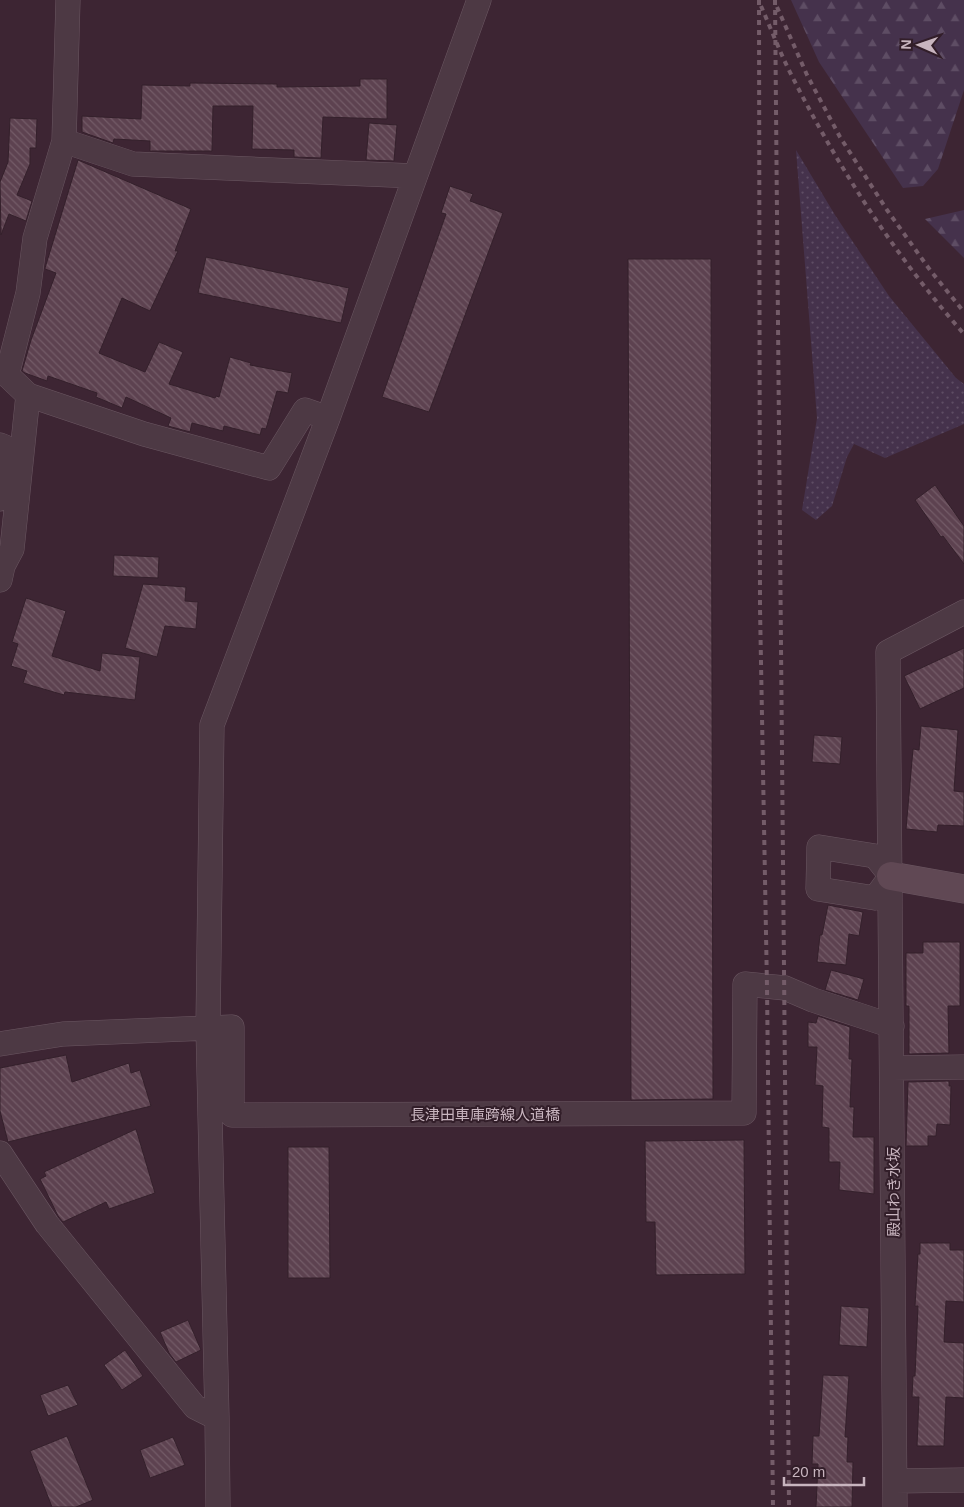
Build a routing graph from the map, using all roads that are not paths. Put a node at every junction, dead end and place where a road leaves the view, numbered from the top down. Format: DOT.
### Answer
graph roads {
  1 [pos="68,0"];
  2 [pos="479,0"];
  3 [pos="64,141"];
  4 [pos="415,176"];
  5 [pos="4,374"];
  6 [pos="28,395"];
  7 [pos="328,418"];
  8 [pos="0,445"];
  9 [pos="0,499"];
  10 [pos="1,568"];
  11 [pos="964,612"];
  12 [pos="891,876"];
  13 [pos="964,889"];
  14 [pos="892,1026"];
  15 [pos="208,1028"];
  16 [pos="0,1044"];
  17 [pos="964,1067"];
  18 [pos="892,1068"];
  19 [pos="0,1153"];
  20 [pos="217,1418"];
  21 [pos="964,1480"];
  22 [pos="895,1481"];
  23 [pos="218,1507"];
  24 [pos="895,1507"];
  1 -- 3 [label="street"];
  2 -- 4 [label="street"];
  3 -- 4 [label="street"];
  3 -- 5 [label="street"];
  4 -- 7 [label="street"];
  5 -- 6 [label="street"];
  6 -- 7 [label="street"];
  6 -- 10 [label="street"];
  7 -- 15 [label="street"];
  8 -- 9 [label="street"];
  11 -- 12 [label="street, 殿山わき水坂"];
  12 -- 13 [label="street"];
  12 -- 14 [label="street, 殿山わき水坂"];
  14 -- 15 [label="street, 長津田車庫跨線人道橋"];
  14 -- 18 [label="street, 殿山わき水坂"];
  15 -- 16 [label="street"];
  15 -- 20 [label="street"];
  17 -- 18 [label="street"];
  18 -- 22 [label="street, 殿山わき水坂"];
  19 -- 20 [label="street"];
  20 -- 23 [label="street"];
  21 -- 22 [label="street"];
  22 -- 24 [label="street, 殿山わき水坂"];
}
